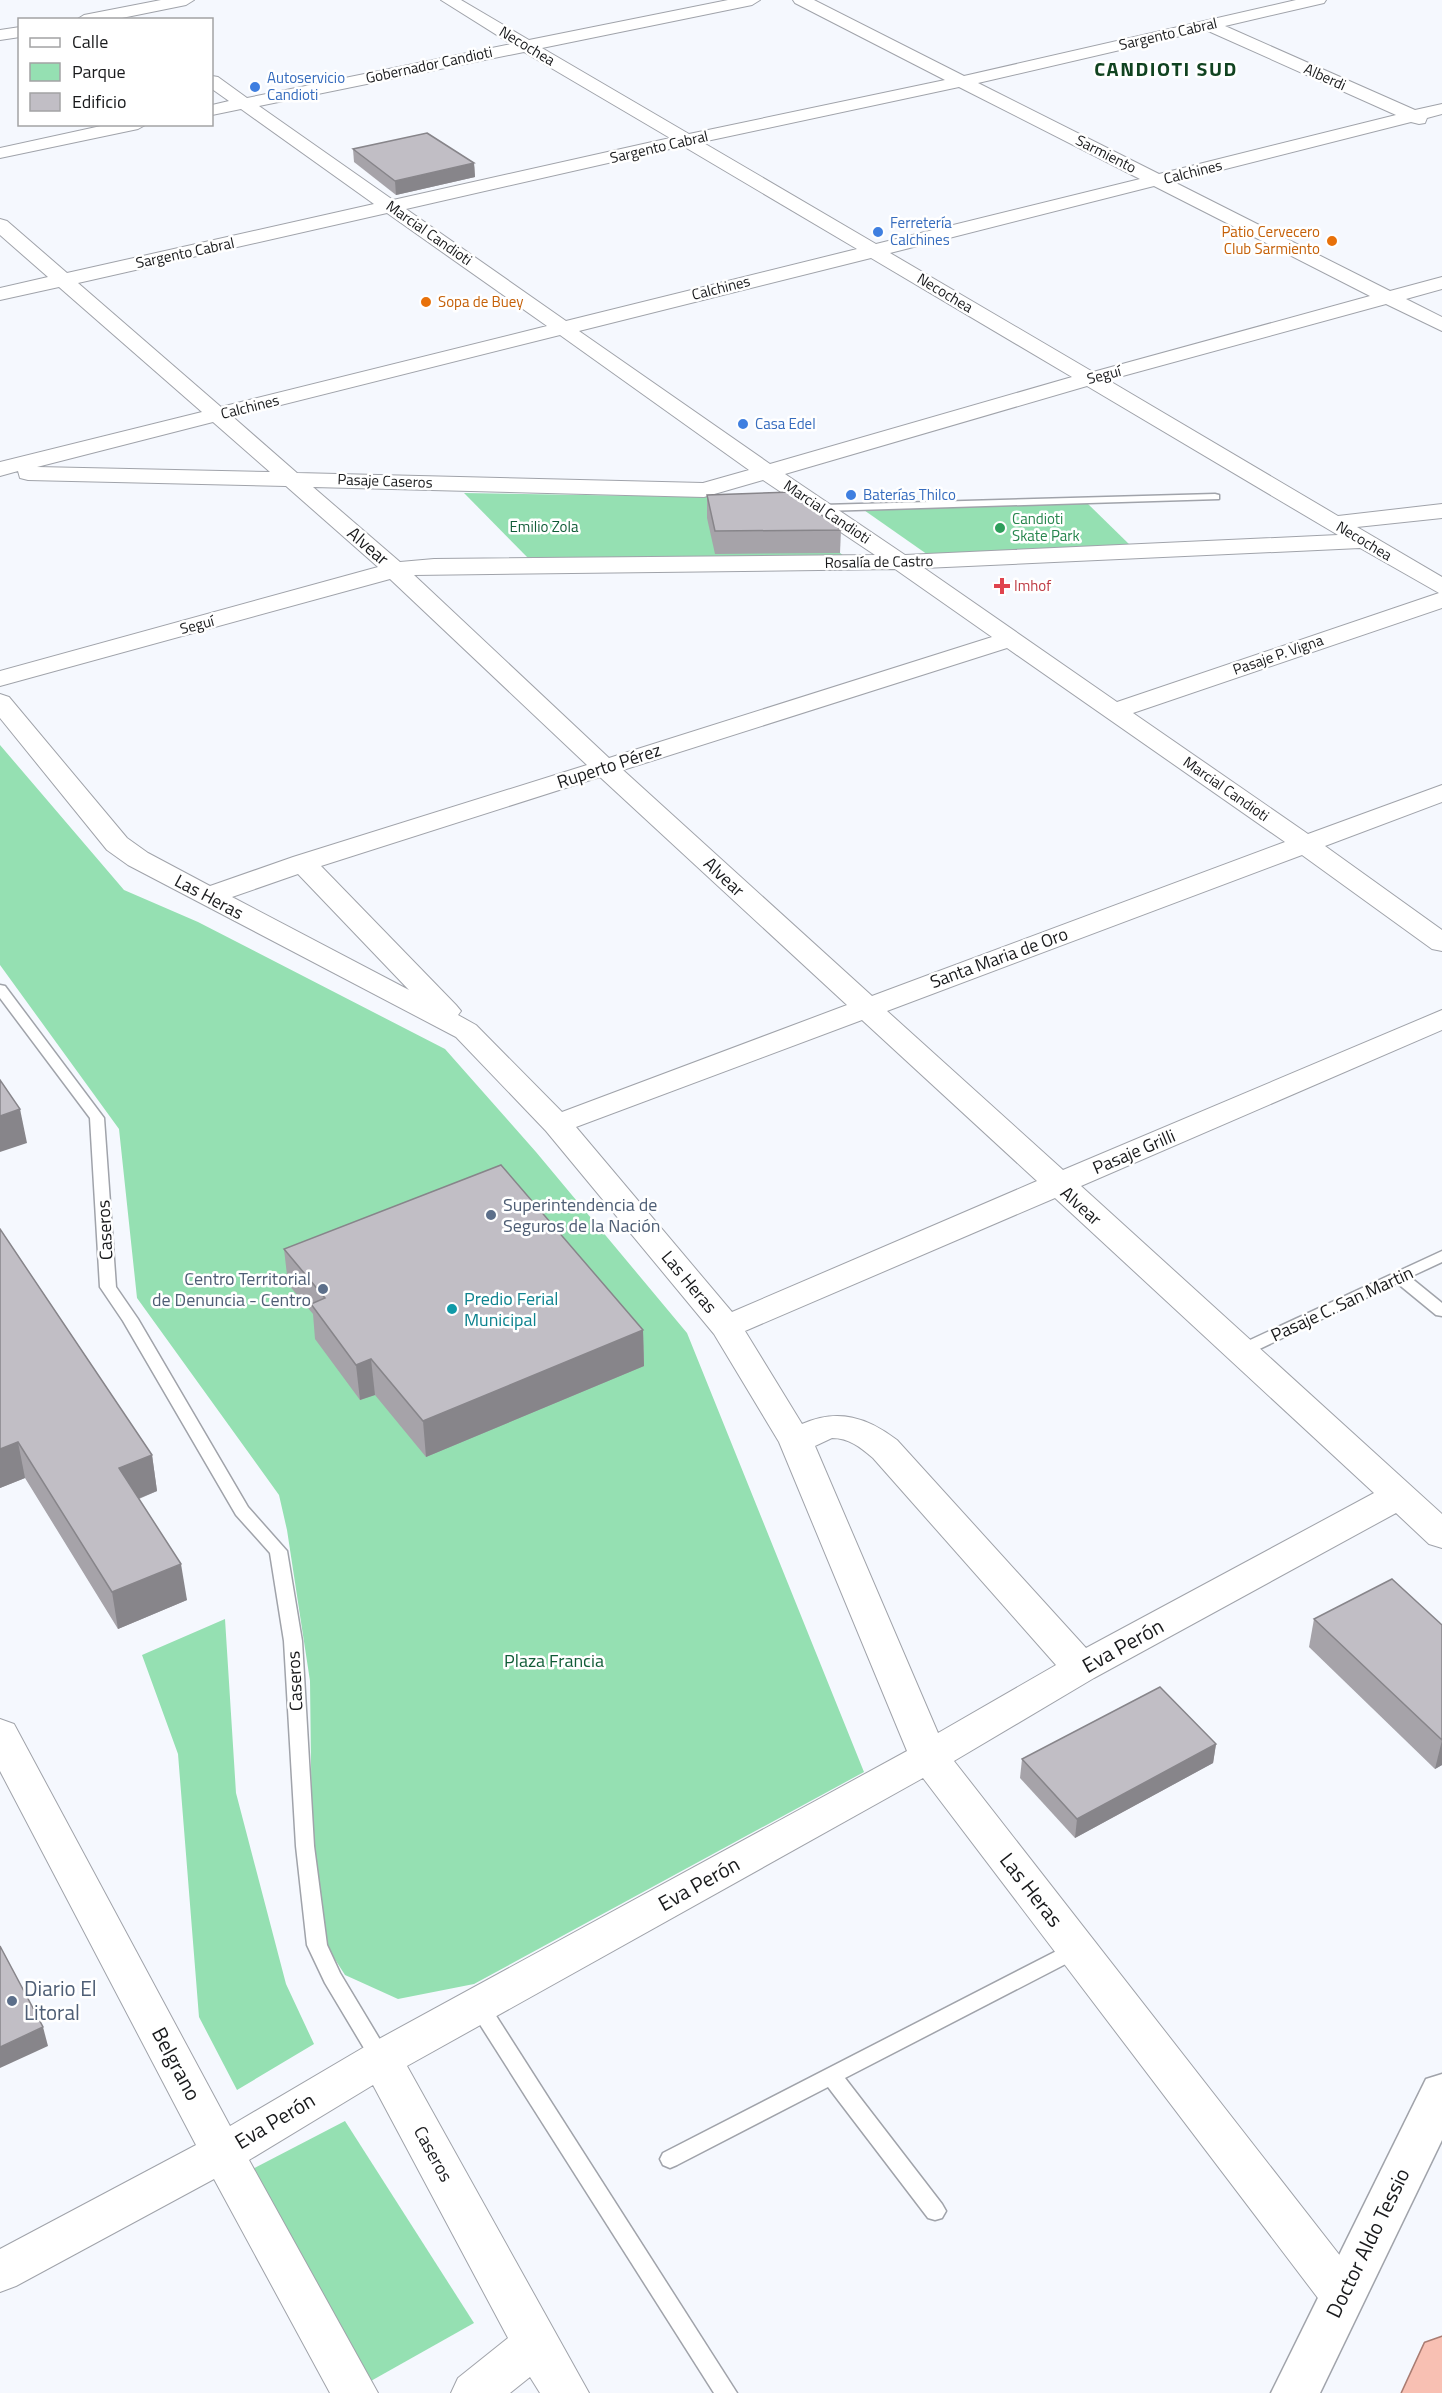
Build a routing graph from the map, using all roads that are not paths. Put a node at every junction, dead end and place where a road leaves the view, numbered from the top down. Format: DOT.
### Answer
graph roads {
  1 [pos="97,0"];
  2 [pos="186,0"];
  3 [pos="449,0"];
  4 [pos="752,0"];
  5 [pos="801,0"];
  6 [pos="1318,0"];
  7 [pos="121,16"];
  8 [pos="102,18"];
  9 [pos="1208,25"];
  10 [pos="18,32"];
  11 [pos="0,35"];
  12 [pos="525,46"];
  13 [pos="963,81"];
  14 [pos="213,82"];
  15 [pos="243,103"];
  16 [pos="1442,109"];
  17 [pos="213,110"];
  18 [pos="1413,116"];
  19 [pos="128,126"];
  20 [pos="1442,129"];
  21 [pos="686,140"];
  22 [pos="0,153"];
  23 [pos="1159,181"];
  24 [pos="393,208"];
  25 [pos="0,225"];
  26 [pos="873,250"];
  27 [pos="63,280"];
  28 [pos="1442,283"];
  29 [pos="0,294"];
  30 [pos="1389,298"];
  31 [pos="1442,325"];
  32 [pos="566,328"];
  33 [pos="1089,380"];
  34 [pos="218,414"];
  35 [pos="0,471"];
  36 [pos="768,473"];
  37 [pos="290,478"];
  38 [pos="1215,497"];
  39 [pos="823,508"];
  40 [pos="1442,511"];
  41 [pos="1334,523"];
  42 [pos="1364,541"];
  43 [pos="901,562"];
  44 [pos="395,570"];
  45 [pos="1442,587"];
  46 [pos="1442,600"];
  47 [pos="1010,639"];
  48 [pos="0,679"];
  49 [pos="0,702"];
  50 [pos="1114,711"];
  51 [pos="604,767"];
  52 [pos="1442,793"];
  53 [pos="1306,845"];
  54 [pos="303,863"];
  55 [pos="208,896"];
  56 [pos="1442,943"];
  57 [pos="0,989"];
  58 [pos="865,1008"];
  59 [pos="1442,1019"];
  60 [pos="466,1031"];
  61 [pos="557,1124"];
  62 [pos="1058,1185"];
  63 [pos="1442,1256"];
  64 [pos="1399,1277"];
  65 [pos="1442,1311"];
  66 [pos="726,1327"];
  67 [pos="1241,1351"];
  68 [pos="796,1442"];
  69 [pos="1398,1496"];
  70 [pos="1442,1535"];
  71 [pos="1081,1668"];
  72 [pos="0,1734"];
  73 [pos="928,1757"];
  74 [pos="1076,1949"];
  75 [pos="478,2006"];
  76 [pos="381,2059"];
  77 [pos="831,2076"];
  78 [pos="1442,2093"];
  79 [pos="222,2153"];
  80 [pos="670,2159"];
  81 [pos="935,2211"];
  82 [pos="0,2272"];
  83 [pos="1343,2295"];
  84 [pos="536,2344"];
  85 [pos="1442,2359"];
  86 [pos="355,2393"];
  87 [pos="474,2393"];
  88 [pos="566,2393"];
  89 [pos="726,2393"];
  90 [pos="1294,2393"];
  91 [pos="1426,2393"];
  1 -- 7 [label="street"];
  2 -- 7 [label="street"];
  3 -- 12 [label="street, Necochea"];
  4 -- 12 [label="street, Gobernador Candioti"];
  5 -- 13 [label="street, Sarmiento"];
  6 -- 9 [label="street, Sargento Cabral"];
  7 -- 8 [label="street"];
  9 -- 13 [label="street, Sargento Cabral"];
  9 -- 18 [label="street, Alberdi"];
  10 -- 11 [label="street"];
  12 -- 15 [label="street, Gobernador Candioti"];
  12 -- 21 [label="street, Necochea"];
  13 -- 21 [label="street, Sargento Cabral"];
  13 -- 23 [label="street, Sarmiento"];
  14 -- 15 [label="street, Marcial Candioti"];
  15 -- 17 [label="street, Gobernador Candioti"];
  15 -- 24 [label="street, Marcial Candioti"];
  16 -- 18 [label="street, Calchines"];
  18 -- 20 [label="street, Alberdi"];
  18 -- 23 [label="street, Calchines"];
  19 -- 22 [label="street"];
  21 -- 24 [label="street, Sargento Cabral"];
  21 -- 26 [label="street, Necochea"];
  23 -- 26 [label="street, Calchines"];
  23 -- 30 [label="street, Sarmiento"];
  24 -- 27 [label="street, Sargento Cabral"];
  24 -- 32 [label="street, Marcial Candioti"];
  25 -- 27 [label="street, Alvear"];
  26 -- 32 [label="street, Calchines"];
  26 -- 33 [label="street, Necochea"];
  27 -- 29 [label="street, Sargento Cabral"];
  27 -- 34 [label="street, Alvear"];
  28 -- 30 [label="street, Seguí"];
  30 -- 31 [label="street, Sarmiento"];
  30 -- 33 [label="street, Seguí"];
  32 -- 34 [label="street, Calchines"];
  32 -- 36 [label="street, Marcial Candioti"];
  33 -- 36 [label="street, Seguí"];
  33 -- 41 [label="street, Necochea"];
  34 -- 35 [label="street, Calchines"];
  34 -- 37 [label="street, Alvear"];
  35 -- 37 [label="street, Pasaje Caseros"];
  36 -- 37 [label="street, Pasaje Caseros"];
  36 -- 39 [label="street, Marcial Candioti"];
  37 -- 44 [label="street, Alvear"];
  38 -- 39 [label="lane"];
  39 -- 43 [label="street, Marcial Candioti"];
  40 -- 41 [label="street"];
  41 -- 42 [label="street, Necochea"];
  42 -- 43 [label="street, Rosalía de Castro"];
  42 -- 45 [label="street, Necochea"];
  43 -- 44 [label="street, Rosalía de Castro"];
  43 -- 47 [label="street, Marcial Candioti"];
  44 -- 48 [label="street, Seguí"];
  44 -- 51 [label="street, Alvear"];
  46 -- 50 [label="street, Pasaje P. Vigna"];
  47 -- 50 [label="street, Marcial Candioti"];
  47 -- 51 [label="street, Ruperto Pérez"];
  49 -- 55 [label="street, Las Heras"];
  50 -- 53 [label="street, Marcial Candioti"];
  51 -- 54 [label="street, Ruperto Pérez"];
  51 -- 58 [label="street, Alvear"];
  52 -- 53 [label="street, Santa Maria de Oro"];
  53 -- 56 [label="street, Marcial Candioti"];
  53 -- 58 [label="street, Santa Maria de Oro"];
  54 -- 55 [label="street, Ruperto Pérez"];
  54 -- 60 [label="street, Las Heras"];
  55 -- 60 [label="street, Las Heras"];
  57 -- 76 [label="lane, Caseros"];
  58 -- 61 [label="street, Santa Maria de Oro"];
  58 -- 62 [label="street, Alvear"];
  59 -- 62 [label="street, Pasaje Grilli"];
  60 -- 61 [label="street, Las Heras"];
  61 -- 66 [label="street, Las Heras"];
  62 -- 66 [label="street, Pasaje Grilli"];
  62 -- 67 [label="street, Alvear"];
  63 -- 64 [label="lane, Pasaje C. San Martin"];
  64 -- 65 [label="lane"];
  64 -- 67 [label="lane, Pasaje C. San Martin"];
  66 -- 68 [label="street, Las Heras"];
  67 -- 69 [label="street, Alvear"];
  68 -- 71 [label="street"];
  68 -- 73 [label="street, Las Heras"];
  69 -- 70 [label="street, Alvear"];
  69 -- 71 [label="street, Eva Perón"];
  71 -- 73 [label="street, Eva Perón"];
  72 -- 79 [label="street, Belgrano"];
  73 -- 74 [label="street, Las Heras"];
  73 -- 75 [label="street, Eva Perón"];
  74 -- 77 [label="lane"];
  74 -- 83 [label="street, Las Heras"];
  75 -- 76 [label="street, Eva Perón"];
  75 -- 89 [label="lane"];
  76 -- 79 [label="street, Eva Perón"];
  76 -- 84 [label="street, Caseros"];
  77 -- 80 [label="lane"];
  77 -- 81 [label="lane"];
  78 -- 83 [label="main road, Doctor Aldo Tessio"];
  79 -- 82 [label="street, Eva Perón"];
  79 -- 86 [label="street, Belgrano"];
  83 -- 90 [label="main road, Doctor Aldo Tessio"];
  84 -- 87 [label="street"];
  84 -- 88 [label="street, Caseros"];
  85 -- 91 [label="highway"];
}
